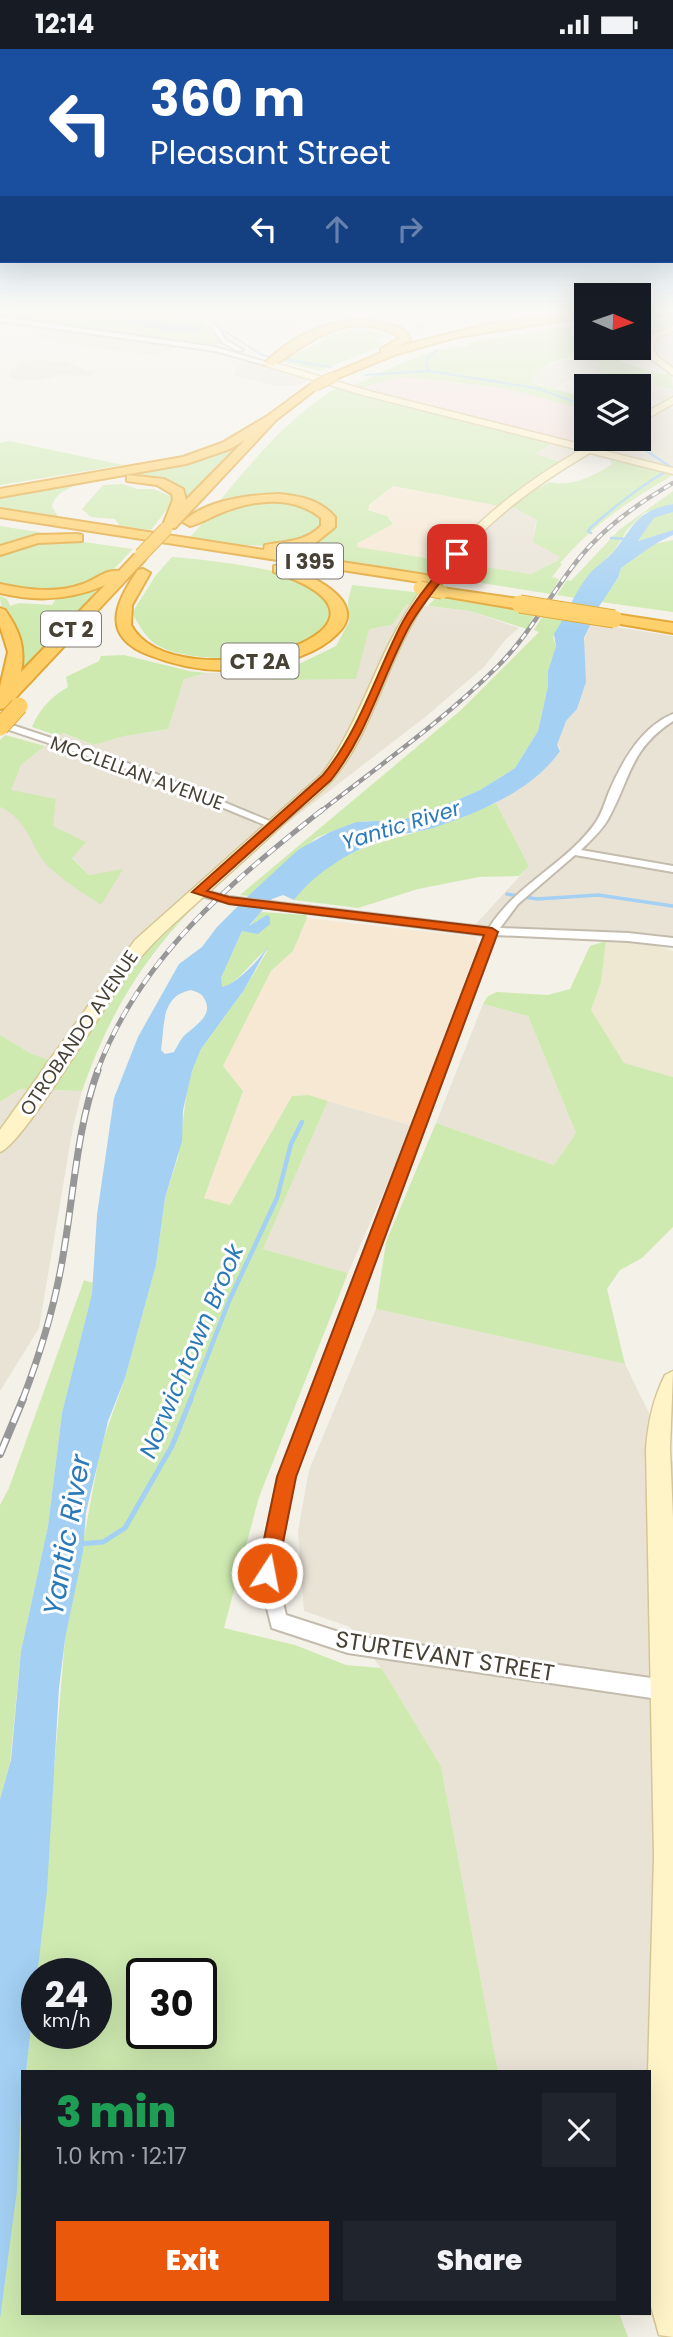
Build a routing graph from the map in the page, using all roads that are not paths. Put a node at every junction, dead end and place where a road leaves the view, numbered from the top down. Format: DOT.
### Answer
graph roads {
  1 [pos="272,419"];
  2 [pos="285,419"];
  3 [pos="467,419"];
  4 [pos="269,421"];
  5 [pos="574,446"];
  6 [pos="586,451"];
  7 [pos="592,451"];
  8 [pos="673,471"];
  9 [pos="0,493"];
  10 [pos="0,513"];
  11 [pos="0,522"];
  12 [pos="177,527"];
  13 [pos="118,532"];
  14 [pos="194,543"];
  15 [pos="0,551"];
  16 [pos="139,557"];
  17 [pos="250,562"];
  18 [pos="423,584"];
  19 [pos="0,588"];
  20 [pos="522,599"];
  21 [pos="0,613"];
  22 [pos="617,614"];
  23 [pos="673,617"];
  24 [pos="673,628"];
  25 [pos="6,703"];
  26 [pos="672,719"];
  27 [pos="0,725"];
  28 [pos="274,825"];
  29 [pos="576,852"];
  30 [pos="673,869"];
  31 [pos="198,892"];
  32 [pos="492,932"];
  33 [pos="673,942"];
  34 [pos="0,1144"];
  35 [pos="673,1382"];
  36 [pos="665,1690"];
  37 [pos="673,2322"];
  1 -- 4 [label="highway, CT 2"];
  2 -- 12 [label="highway, CT 2"];
  3 -- 5 [label="street"];
  4 -- 9 [label="highway"];
  4 -- 12 [label="highway, CT 2"];
  6 -- 28 [label="street, OTROBANDO AVENUE"];
  7 -- 8 [label="street"];
  10 -- 13 [label="highway, I 395"];
  11 -- 16 [label="highway, I 395"];
  12 -- 13 [label="highway"];
  12 -- 14 [label="highway"];
  12 -- 16 [label="highway, CT 2, bridge"];
  12 -- 16 [label="highway, CT 2"];
  13 -- 14 [label="highway, I 395"];
  14 -- 18 [label="highway, I 395"];
  15 -- 16 [label="highway"];
  16 -- 17 [label="highway, I 395"];
  16 -- 17 [label="highway, CT 2A"];
  16 -- 19 [label="highway"];
  16 -- 25 [label="highway, CT 2"];
  17 -- 18 [label="highway, I 395"];
  18 -- 20 [label="highway, I 395, bridge"];
  20 -- 22 [label="highway, I 395, bridge"];
  21 -- 25 [label="highway"];
  22 -- 23 [label="highway, I 395"];
  22 -- 24 [label="highway, I 395"];
  25 -- 27 [label="highway, CT 2, bridge"];
  26 -- 29 [label="street, STURTEVANT STREET"];
  27 -- 28 [label="street, MCCLELLAN AVENUE"];
  28 -- 31 [label="street, OTROBANDO AVENUE"];
  29 -- 30 [label="street"];
  29 -- 32 [label="street, STURTEVANT STREET"];
  31 -- 32 [label="street"];
  31 -- 34 [label="street, OTROBANDO AVENUE"];
  32 -- 33 [label="street"];
  32 -- 36 [label="street, STURTEVANT STREET"];
  35 -- 36 [label="street"];
  36 -- 37 [label="street"];
}
